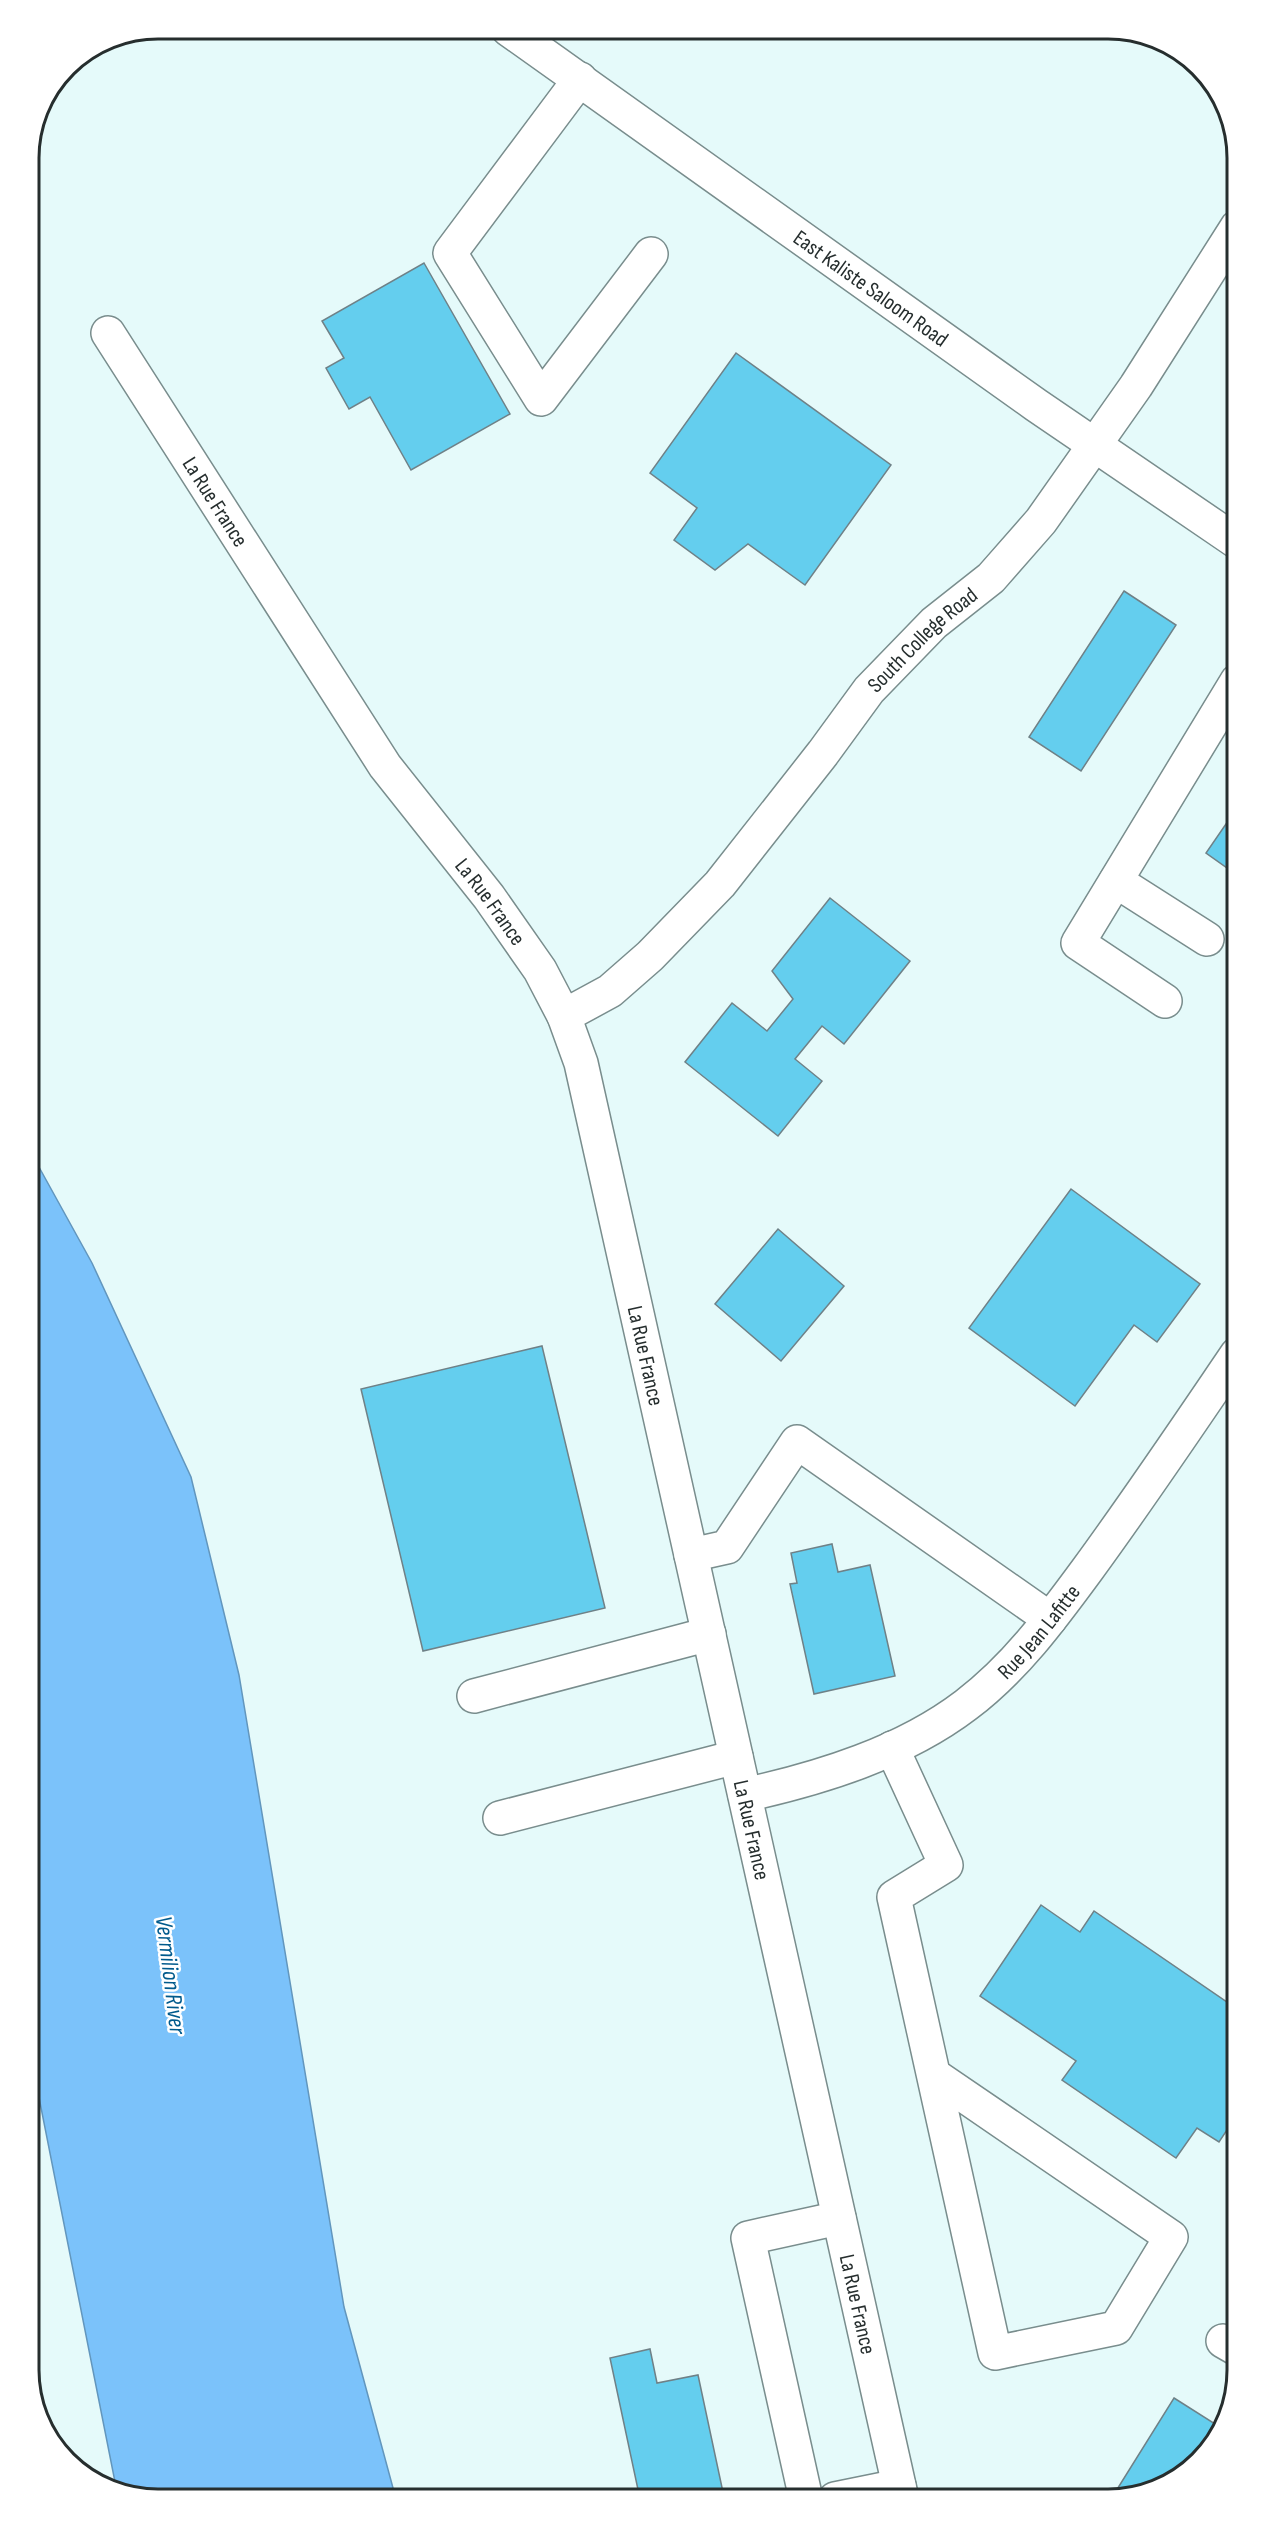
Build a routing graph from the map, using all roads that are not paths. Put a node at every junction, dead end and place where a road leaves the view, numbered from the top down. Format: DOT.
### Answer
graph roads {
  1 [pos="522,39"];
  2 [pos="580,79"];
  3 [pos="1227,244"];
  4 [pos="651,254"];
  5 [pos="108,333"];
  6 [pos="1095,444"];
  7 [pos="1227,534"];
  8 [pos="1227,699"];
  9 [pos="1116,881"];
  10 [pos="1207,939"];
  11 [pos="1165,1001"];
  12 [pos="564,1016"];
  13 [pos="1227,1370"];
  14 [pos="691,1555"];
  15 [pos="1050,1620"];
  16 [pos="709,1634"];
  17 [pos="474,1696"];
  18 [pos="892,1748"];
  19 [pos="736,1757"];
  20 [pos="745,1795"];
  21 [pos="500,1818"];
  22 [pos="934,2075"];
  23 [pos="839,2218"];
  24 [pos="804,2489"];
  25 [pos="899,2489"];
  1 -- 2 [label="street, East Kaliste Saloom Road"];
  2 -- 4 [label="street"];
  2 -- 6 [label="street, East Kaliste Saloom Road"];
  3 -- 6 [label="street, South College Road"];
  5 -- 12 [label="street, La Rue France"];
  6 -- 7 [label="street, East Kaliste Saloom Road"];
  6 -- 12 [label="street, South College Road"];
  8 -- 9 [label="street"];
  9 -- 10 [label="street"];
  9 -- 11 [label="street"];
  12 -- 14 [label="street, La Rue France"];
  13 -- 15 [label="street, Rue Jean Lafitte"];
  14 -- 15 [label="street"];
  14 -- 16 [label="street, La Rue France"];
  15 -- 18 [label="street, Rue Jean Lafitte"];
  16 -- 17 [label="street"];
  16 -- 19 [label="street, La Rue France"];
  18 -- 20 [label="street, Rue Jean Lafitte"];
  18 -- 22 [label="street"];
  19 -- 20 [label="street, La Rue France"];
  19 -- 21 [label="street"];
  20 -- 23 [label="street, La Rue France"];
  22 -- 22 [label="street"];
  23 -- 24 [label="street"];
  23 -- 25 [label="street, La Rue France"];
}
